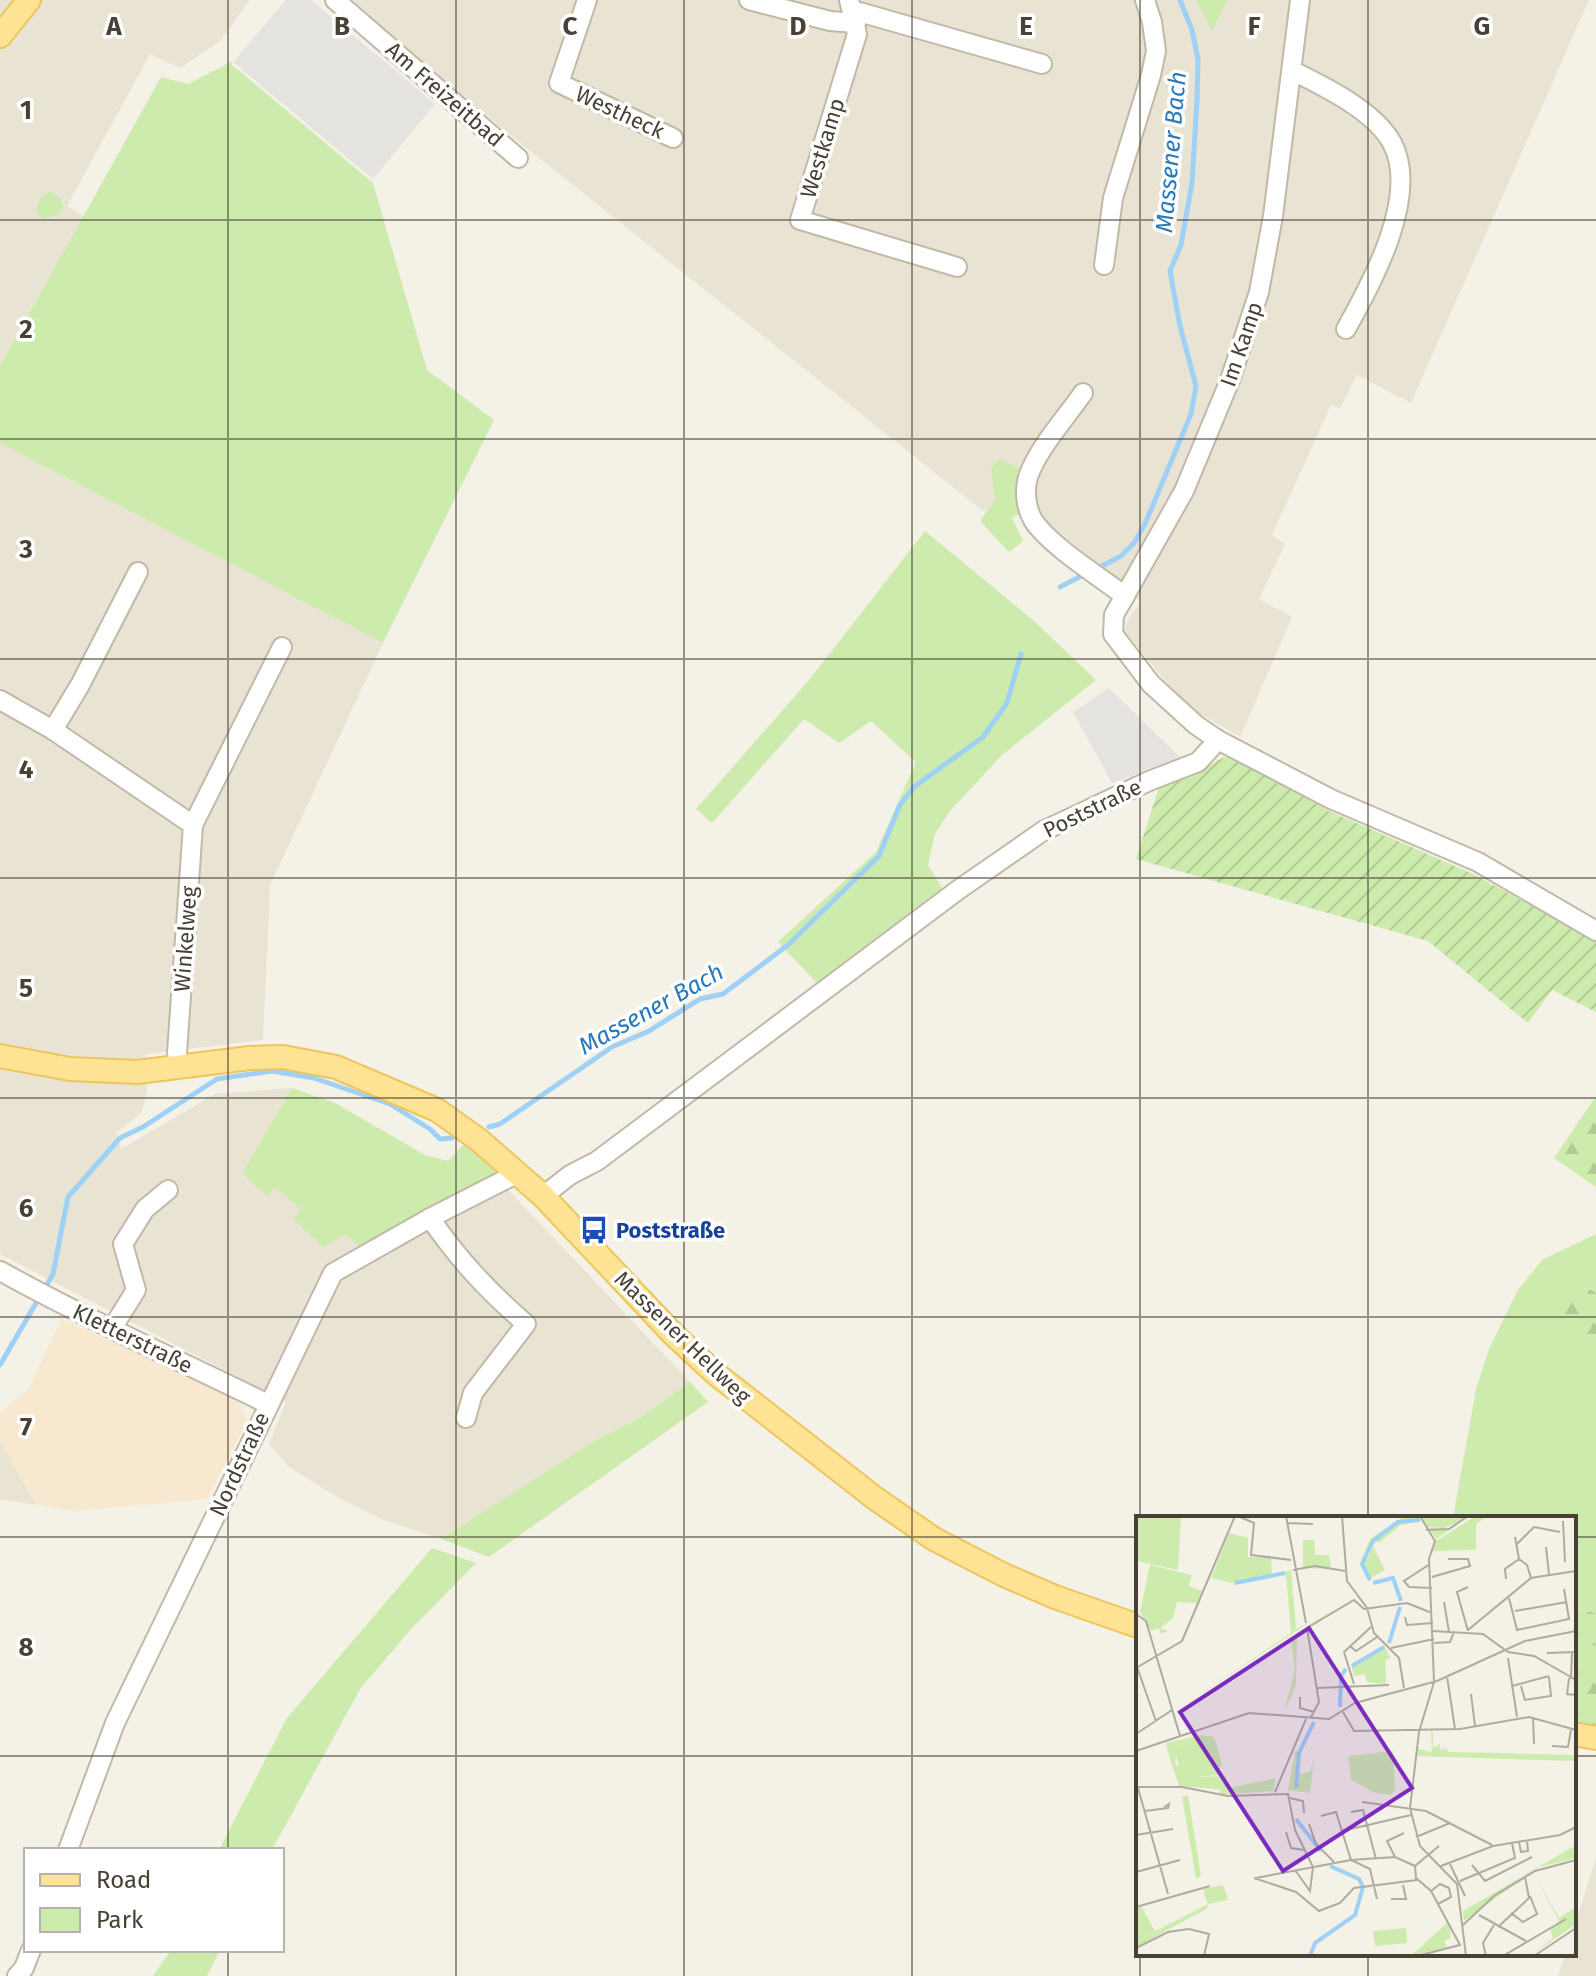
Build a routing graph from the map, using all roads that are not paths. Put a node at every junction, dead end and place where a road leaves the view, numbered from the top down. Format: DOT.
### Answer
graph roads {
  1 [pos="29,0"];
  2 [pos="335,0"];
  3 [pos="587,0"];
  4 [pos="749,0"];
  5 [pos="1145,0"];
  6 [pos="1300,0"];
  7 [pos="853,11"];
  8 [pos="0,36"];
  9 [pos="1042,64"];
  10 [pos="1293,71"];
  11 [pos="673,138"];
  12 [pos="518,158"];
  13 [pos="1104,265"];
  14 [pos="957,267"];
  15 [pos="1346,329"];
  16 [pos="1083,393"];
  17 [pos="138,572"];
  18 [pos="1125,596"];
  19 [pos="282,647"];
  20 [pos="0,700"];
  21 [pos="53,730"];
  22 [pos="1218,740"];
  23 [pos="193,825"];
  24 [pos="1596,931"];
  25 [pos="177,1053"];
  26 [pos="0,1056"];
  27 [pos="518,1173"];
  28 [pos="168,1190"];
  29 [pos="543,1196"];
  30 [pos="430,1218"];
  31 [pos="0,1271"];
  32 [pos="113,1327"];
  33 [pos="268,1404"];
  34 [pos="466,1418"];
  35 [pos="1136,1625"];
  36 [pos="1576,1734"];
  37 [pos="1596,1738"];
  38 [pos="69,1848"];
  39 [pos="30,1952"];
  40 [pos="21,1972"];
  1 -- 8 [label="main road"];
  2 -- 12 [label="street, Am Freizeitbad"];
  3 -- 11 [label="street, Westheck"];
  4 -- 7 [label="street"];
  5 -- 13 [label="street"];
  6 -- 10 [label="street, Im Kamp"];
  7 -- 9 [label="street"];
  7 -- 14 [label="street, Westkamp"];
  10 -- 15 [label="street"];
  10 -- 18 [label="street, Im Kamp"];
  16 -- 18 [label="street"];
  17 -- 21 [label="street"];
  18 -- 22 [label="street, Im Kamp"];
  19 -- 23 [label="street, Winkelweg"];
  20 -- 21 [label="street"];
  21 -- 23 [label="street"];
  22 -- 24 [label="street"];
  22 -- 29 [label="street, Poststraße"];
  23 -- 25 [label="street, Winkelweg"];
  26 -- 27 [label="main road, Massener Hellweg"];
  27 -- 29 [label="main road, Massener Hellweg"];
  27 -- 30 [label="street, Nordstraße"];
  28 -- 32 [label="street"];
  29 -- 35 [label="main road, Massener Hellweg"];
  30 -- 33 [label="street, Nordstraße"];
  30 -- 34 [label="street"];
  31 -- 32 [label="street, Kletterstraße"];
  32 -- 33 [label="street, Kletterstraße"];
  33 -- 38 [label="street, Nordstraße"];
  36 -- 37 [label="main road"];
  39 -- 40 [label="street"];
}
